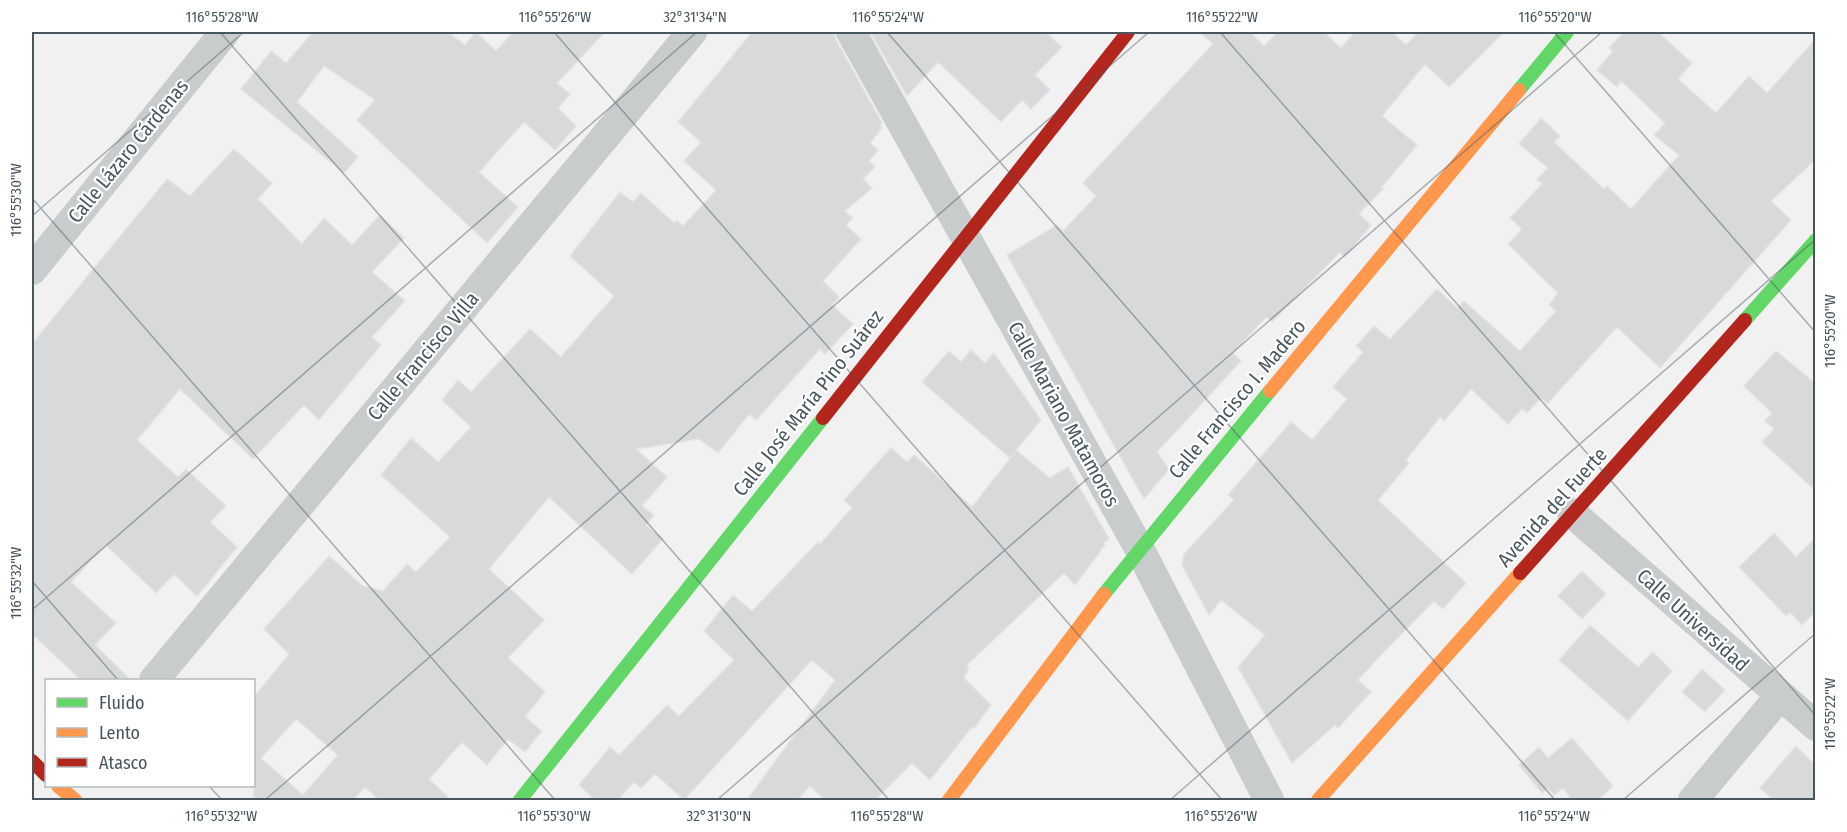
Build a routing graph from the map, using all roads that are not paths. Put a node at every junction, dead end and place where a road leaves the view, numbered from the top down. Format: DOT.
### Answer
graph roads {
  1 [pos="225,32"];
  2 [pos="692,32"];
  3 [pos="851,32"];
  4 [pos="1128,32"];
  5 [pos="1567,32"];
  6 [pos="964,235"];
  7 [pos="1815,240"];
  8 [pos="32,270"];
  9 [pos="1572,513"];
  10 [pos="1138,549"];
  11 [pos="156,679"];
  12 [pos="1779,697"];
  13 [pos="1815,726"];
  14 [pos="32,761"];
  15 [pos="45,772"];
  16 [pos="520,801"];
  17 [pos="949,801"];
  18 [pos="1269,801"];
  19 [pos="1318,801"];
  20 [pos="1693,801"];
  1 -- 8 [label="street, Calle Lázaro Cárdenas"];
  2 -- 11 [label="street, Calle Francisco Villa"];
  3 -- 6 [label="street, Calle Mariano Matamoros"];
  4 -- 6 [label="street, Calle José María Pino Suárez"];
  5 -- 10 [label="street, Calle Francisco I. Madero"];
  6 -- 10 [label="street, Calle Mariano Matamoros"];
  6 -- 16 [label="street, Calle José María Pino Suárez"];
  7 -- 9 [label="street, Avenida del Fuerte"];
  9 -- 12 [label="street, Calle Universidad"];
  9 -- 19 [label="street, Avenida del Fuerte"];
  10 -- 17 [label="street, Calle Francisco I. Madero"];
  10 -- 18 [label="street, Calle Mariano Matamoros"];
  12 -- 13 [label="street, Calle Universidad"];
  12 -- 20 [label="street"];
  14 -- 15 [label="street"];
}
